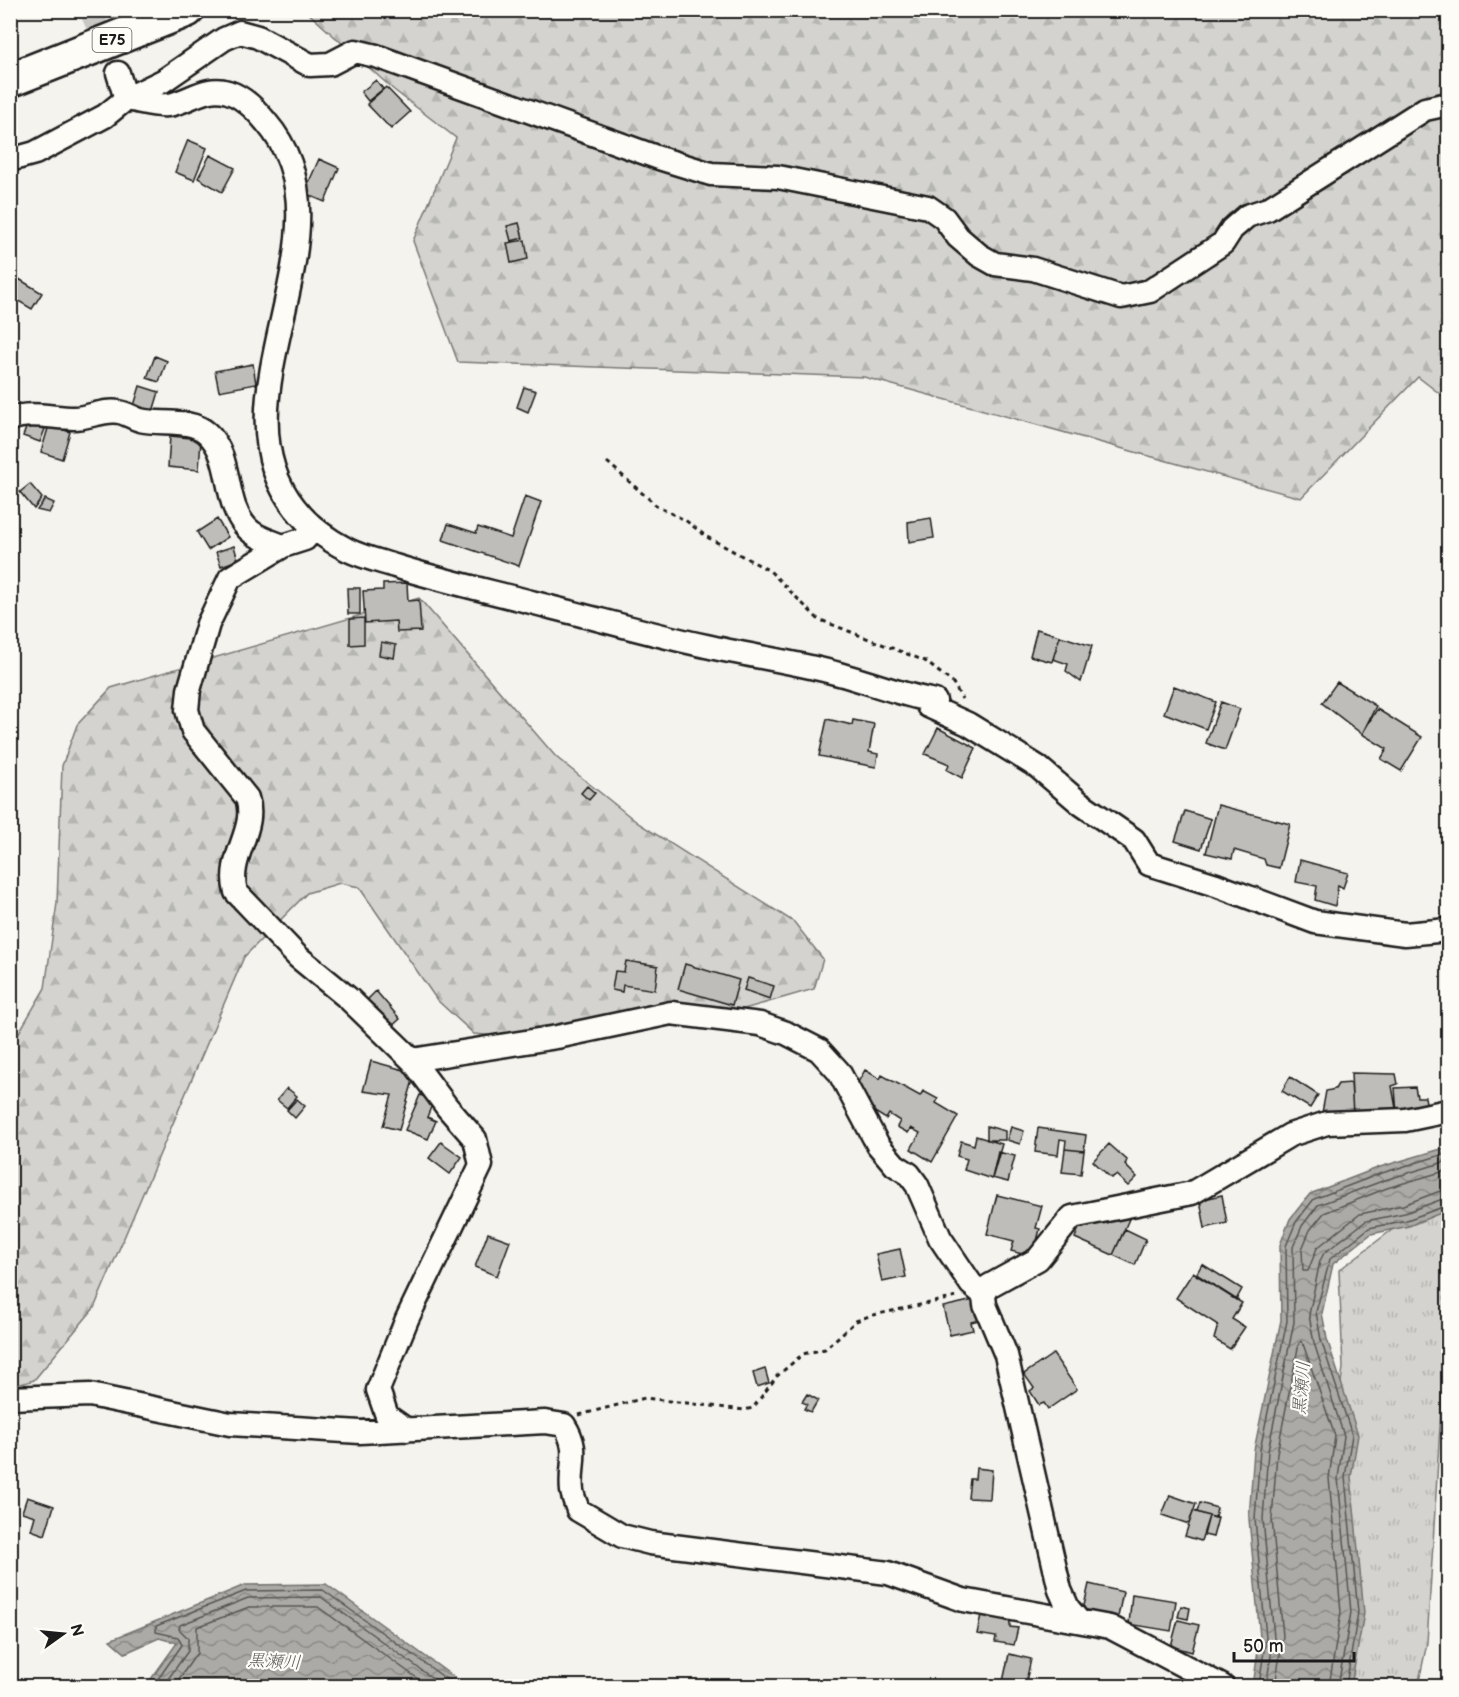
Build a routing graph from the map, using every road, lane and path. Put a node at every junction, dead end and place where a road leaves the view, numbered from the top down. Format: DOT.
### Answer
graph roads {
  1 [pos="187,10"];
  2 [pos="118,73"];
  3 [pos="23,75"];
  4 [pos="126,99"];
  5 [pos="1449,104"];
  6 [pos="10,160"];
  7 [pos="10,419"];
  8 [pos="607,462"];
  9 [pos="313,528"];
  10 [pos="284,546"];
  11 [pos="968,724"];
  12 [pos="1449,930"];
  13 [pos="412,1060"];
  14 [pos="1449,1111"];
  15 [pos="982,1293"];
  16 [pos="10,1398"];
  17 [pos="564,1425"];
  18 [pos="407,1430"];
  19 [pos="1079,1621"];
  20 [pos="1222,1686"];
  1 -- 3 [label="highway, E75"];
  2 -- 4 [label="street"];
  4 -- 5 [label="street"];
  4 -- 6 [label="street"];
  4 -- 9 [label="street"];
  7 -- 10 [label="street"];
  8 -- 11 [label="path"];
  9 -- 10 [label="street"];
  9 -- 11 [label="street"];
  10 -- 13 [label="street"];
  11 -- 12 [label="street"];
  13 -- 15 [label="street"];
  13 -- 18 [label="street"];
  14 -- 15 [label="street"];
  15 -- 17 [label="path"];
  15 -- 19 [label="street"];
  16 -- 18 [label="street"];
  17 -- 18 [label="street"];
  17 -- 19 [label="street"];
  19 -- 20 [label="street"];
}
